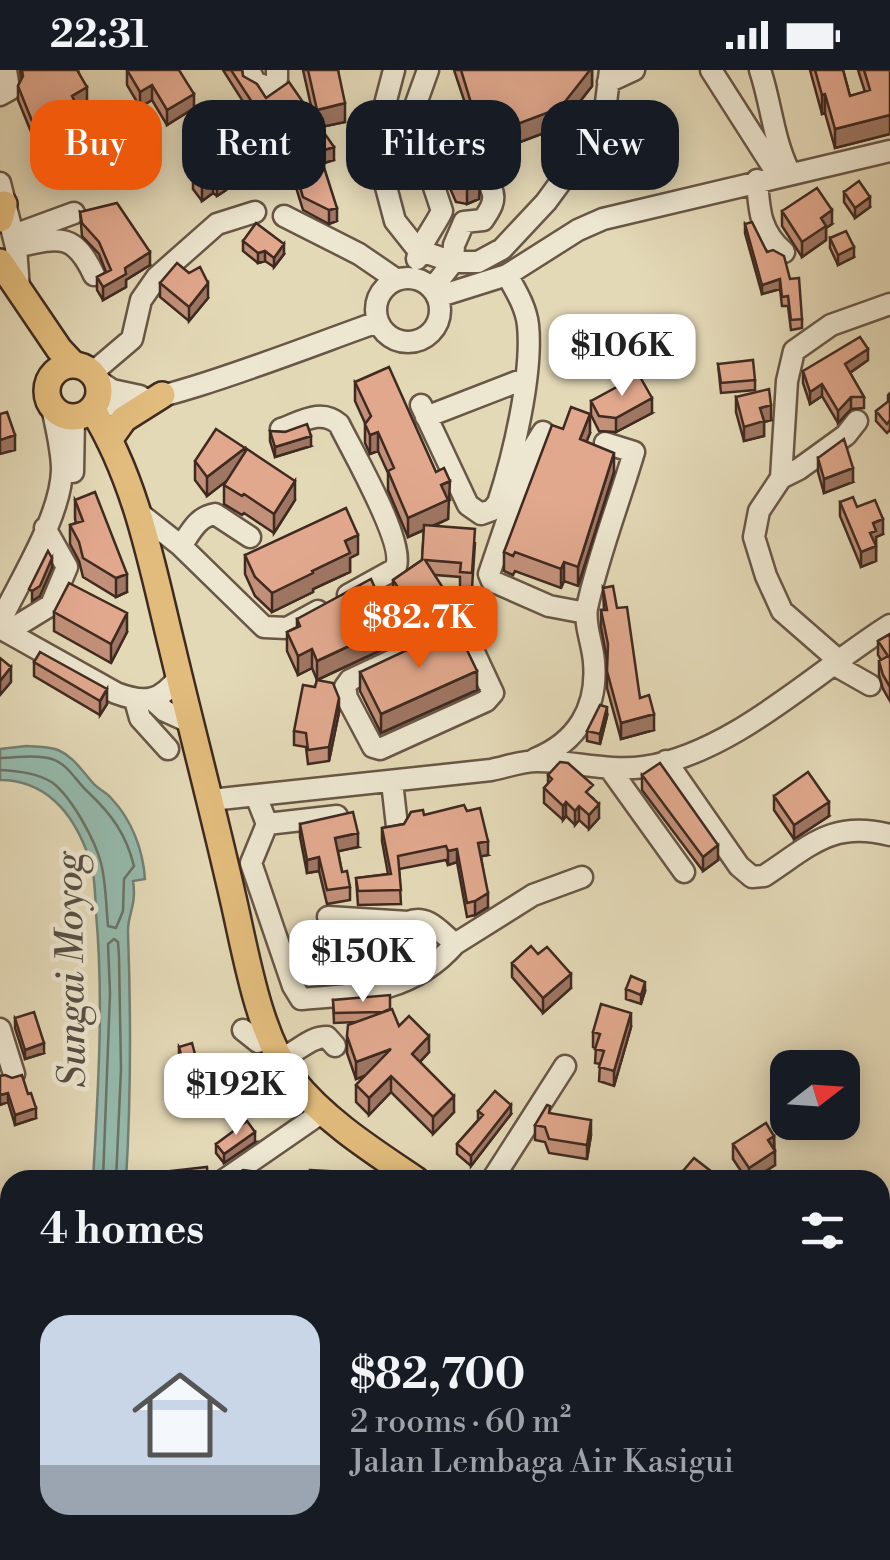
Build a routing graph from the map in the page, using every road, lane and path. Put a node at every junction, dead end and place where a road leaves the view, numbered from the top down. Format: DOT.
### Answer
graph roads {
  1 [pos="6,70"];
  2 [pos="248,70"];
  3 [pos="277,70"];
  4 [pos="394,70"];
  5 [pos="428,70"];
  6 [pos="634,70"];
  7 [pos="712,70"];
  8 [pos="760,70"];
  9 [pos="609,76"];
  10 [pos="0,95"];
  11 [pos="386,100"];
  12 [pos="417,100"];
  13 [pos="890,151"];
  14 [pos="784,174"];
  15 [pos="756,180"];
  16 [pos="387,190"];
  17 [pos="435,190"];
  18 [pos="492,190"];
  19 [pos="442,210"];
  20 [pos="255,212"];
  21 [pos="74,214"];
  22 [pos="284,216"];
  23 [pos="464,222"];
  24 [pos="6,248"];
  25 [pos="418,250"];
  26 [pos="784,252"];
  27 [pos="453,262"];
  28 [pos="507,274"];
  29 [pos="94,276"];
  30 [pos="421,287"];
  31 [pos="890,304"];
  32 [pos="378,322"];
  33 [pos="524,379"];
  34 [pos="162,396"];
  35 [pos="76,403"];
  36 [pos="857,421"];
  37 [pos="280,429"];
  38 [pos="543,432"];
  39 [pos="110,440"];
  40 [pos="605,443"];
  41 [pos="780,478"];
  42 [pos="127,480"];
  43 [pos="139,513"];
  44 [pos="48,522"];
  45 [pos="250,536"];
  46 [pos="181,546"];
  47 [pos="62,578"];
  48 [pos="79,592"];
  49 [pos="586,613"];
  50 [pos="890,625"];
  51 [pos="2,628"];
  52 [pos="835,662"];
  53 [pos="179,678"];
  54 [pos="870,685"];
  55 [pos="144,700"];
  56 [pos="191,723"];
  57 [pos="396,742"];
  58 [pos="168,749"];
  59 [pos="532,760"];
  60 [pos="666,761"];
  61 [pos="610,769"];
  62 [pos="397,781"];
  63 [pos="256,796"];
  64 [pos="210,800"];
  65 [pos="337,816"];
  66 [pos="267,824"];
  67 [pos="397,826"];
  68 [pos="890,835"];
  69 [pos="239,866"];
  70 [pos="684,872"];
  71 [pos="582,876"];
  72 [pos="328,917"];
  73 [pos="408,922"];
  74 [pos="455,944"];
  75 [pos="283,956"];
  76 [pos="0,1028"];
  77 [pos="243,1030"];
  78 [pos="334,1046"];
  79 [pos="276,1048"];
  80 [pos="565,1066"];
  81 [pos="14,1074"];
  82 [pos="324,1111"];
  83 [pos="238,1170"];
  84 [pos="403,1170"];
  85 [pos="498,1170"];
  1 -- 10 [label="street"];
  2 -- 3 [label="street"];
  4 -- 11 [label="street"];
  5 -- 12 [label="street"];
  6 -- 9 [label="street"];
  7 -- 14 [label="street"];
  8 -- 14 [label="street"];
  9 -- 27 [label="street"];
  13 -- 14 [label="street"];
  14 -- 15 [label="street"];
  15 -- 26 [label="street"];
  15 -- 28 [label="street"];
  16 -- 25 [label="street"];
  17 -- 19 [label="street"];
  18 -- 23 [label="street"];
  19 -- 23 [label="street"];
  19 -- 25 [label="street"];
  20 -- 35 [label="street"];
  21 -- 24 [label="street"];
  22 -- 30 [label="street"];
  23 -- 27 [label="street"];
  24 -- 29 [label="street"];
  24 -- 35 [label="main road"];
  25 -- 27 [label="street"];
  25 -- 30 [label="street"];
  27 -- 30 [label="street"];
  28 -- 30 [label="street"];
  28 -- 33 [label="street"];
  30 -- 32 [label="street"];
  30 -- 32 [label="street"];
  31 -- 41 [label="street"];
  32 -- 34 [label="street"];
  33 -- 33 [label="street"];
  34 -- 35 [label="street"];
  34 -- 39 [label="main road"];
  35 -- 39 [label="main road"];
  35 -- 42 [label="main road"];
  35 -- 44 [label="street"];
  36 -- 41 [label="street"];
  37 -- 46 [label="street"];
  38 -- 49 [label="street"];
  39 -- 42 [label="main road"];
  40 -- 49 [label="street"];
  41 -- 52 [label="street"];
  42 -- 43 [label="main road"];
  43 -- 46 [label="street"];
  43 -- 53 [label="main road"];
  44 -- 47 [label="street"];
  44 -- 51 [label="street"];
  45 -- 46 [label="street"];
  47 -- 48 [label="street"];
  47 -- 51 [label="street"];
  49 -- 59 [label="street"];
  50 -- 52 [label="street"];
  51 -- 55 [label="street"];
  52 -- 54 [label="street"];
  52 -- 60 [label="street"];
  53 -- 55 [label="street"];
  53 -- 56 [label="main road"];
  55 -- 56 [label="street"];
  55 -- 58 [label="street"];
  56 -- 64 [label="main road"];
  57 -- 57 [label="street"];
  57 -- 62 [label="street"];
  59 -- 61 [label="street"];
  59 -- 62 [label="street"];
  60 -- 61 [label="street"];
  60 -- 68 [label="street"];
  61 -- 70 [label="street"];
  62 -- 63 [label="street"];
  62 -- 67 [label="street"];
  63 -- 64 [label="street"];
  63 -- 66 [label="street"];
  64 -- 69 [label="main road"];
  65 -- 66 [label="street"];
  66 -- 69 [label="street"];
  69 -- 75 [label="street"];
  69 -- 79 [label="main road"];
  71 -- 74 [label="street"];
  72 -- 73 [label="street"];
  73 -- 74 [label="street"];
  73 -- 75 [label="street"];
  74 -- 75 [label="street"];
  76 -- 81 [label="street"];
  77 -- 79 [label="street"];
  78 -- 79 [label="street"];
  79 -- 82 [label="main road"];
  80 -- 85 [label="street"];
  82 -- 83 [label="street"];
  82 -- 84 [label="main road"];
}
